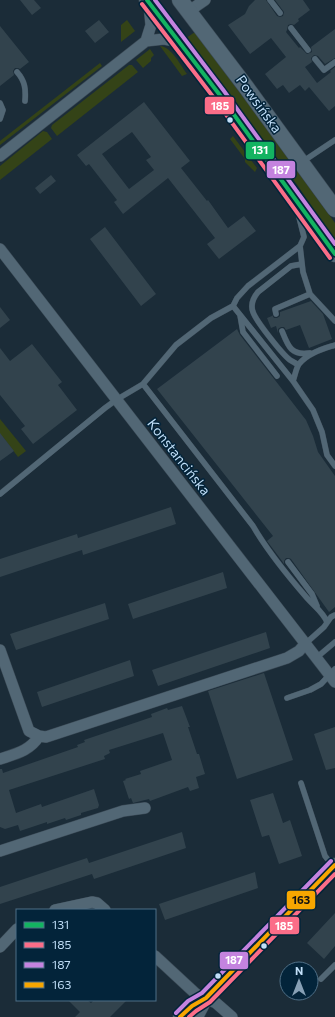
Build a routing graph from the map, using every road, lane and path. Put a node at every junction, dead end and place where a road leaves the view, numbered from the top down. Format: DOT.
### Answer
graph roads {
  1 [pos="205,0"];
  2 [pos="270,0"];
  3 [pos="148,1"];
  4 [pos="185,6"];
  5 [pos="280,14"];
  6 [pos="291,28"];
  7 [pos="146,41"];
  8 [pos="180,42"];
  9 [pos="308,50"];
  10 [pos="315,59"];
  11 [pos="335,62"];
  12 [pos="17,72"];
  13 [pos="25,101"];
  14 [pos="0,103"];
  15 [pos="0,119"];
  16 [pos="335,140"];
  17 [pos="0,156"];
  18 [pos="302,162"];
  19 [pos="292,194"];
  20 [pos="335,209"];
  21 [pos="300,246"];
  22 [pos="0,249"];
  23 [pos="335,254"];
  24 [pos="302,264"];
  25 [pos="310,294"];
  26 [pos="233,306"];
  27 [pos="276,314"];
  28 [pos="240,315"];
  29 [pos="335,321"];
  30 [pos="282,331"];
  31 [pos="335,345"];
  32 [pos="312,353"];
  33 [pos="298,364"];
  34 [pos="277,376"];
  35 [pos="293,381"];
  36 [pos="143,384"];
  37 [pos="116,400"];
  38 [pos="335,466"];
  39 [pos="0,494"];
  40 [pos="288,562"];
  41 [pos="318,608"];
  42 [pos="335,615"];
  43 [pos="327,622"];
  44 [pos="335,642"];
  45 [pos="305,644"];
  46 [pos="0,650"];
  47 [pos="316,658"];
  48 [pos="333,675"];
  49 [pos="287,698"];
  50 [pos="39,736"];
  51 [pos="0,759"];
  52 [pos="301,783"];
  53 [pos="145,808"];
  54 [pos="0,851"];
  55 [pos="334,865"];
  56 [pos="60,909"];
  57 [pos="104,909"];
  58 [pos="16,930"];
  59 [pos="0,948"];
  60 [pos="156,957"];
  61 [pos="335,965"];
  62 [pos="321,979"];
  63 [pos="206,998"];
  64 [pos="180,1017"];
  65 [pos="196,1017"];
  66 [pos="232,1017"];
  1 -- 4 [label="street"];
  2 -- 5 [label="lane"];
  3 -- 7 [label="street"];
  3 -- 8 [label="main road, Powsińska"];
  4 -- 18 [label="main road, Powsińska"];
  6 -- 9 [label="lane"];
  7 -- 8 [label="street"];
  7 -- 17 [label="street"];
  8 -- 19 [label="main road, Powsińska"];
  10 -- 11 [label="lane"];
  12 -- 13 [label="lane"];
  14 -- 15 [label="lane"];
  16 -- 18 [label="lane"];
  18 -- 20 [label="main road, Powsińska"];
  19 -- 21 [label="lane"];
  19 -- 23 [label="main road, Powsińska"];
  21 -- 24 [label="lane"];
  21 -- 26 [label="lane"];
  22 -- 37 [label="street, Konstancińska"];
  24 -- 25 [label="lane"];
  24 -- 33 [label="lane"];
  25 -- 27 [label="lane"];
  25 -- 29 [label="lane"];
  26 -- 28 [label="lane"];
  26 -- 36 [label="lane"];
  28 -- 34 [label="lane"];
  28 -- 35 [label="lane"];
  30 -- 32 [label="lane"];
  31 -- 32 [label="lane"];
  32 -- 33 [label="lane"];
  33 -- 35 [label="lane"];
  35 -- 38 [label="lane"];
  36 -- 37 [label="lane"];
  36 -- 41 [label="lane"];
  37 -- 39 [label="lane"];
  37 -- 45 [label="street, Konstancińska"];
  40 -- 41 [label="lane"];
  41 -- 43 [label="lane"];
  42 -- 43 [label="lane"];
  43 -- 45 [label="lane"];
  44 -- 47 [label="lane"];
  45 -- 47 [label="street, Konstancińska"];
  45 -- 50 [label="street"];
  46 -- 50 [label="street"];
  47 -- 48 [label="street, Konstancińska"];
  48 -- 49 [label="lane"];
  50 -- 51 [label="street"];
  52 -- 55 [label="lane"];
  53 -- 54 [label="street"];
  55 -- 63 [label="street"];
  56 -- 57 [label="street"];
  58 -- 59 [label="street"];
  60 -- 63 [label="street"];
  61 -- 62 [label="lane"];
  63 -- 64 [label="street"];
  63 -- 65 [label="street"];
  63 -- 66 [label="street"];
}
